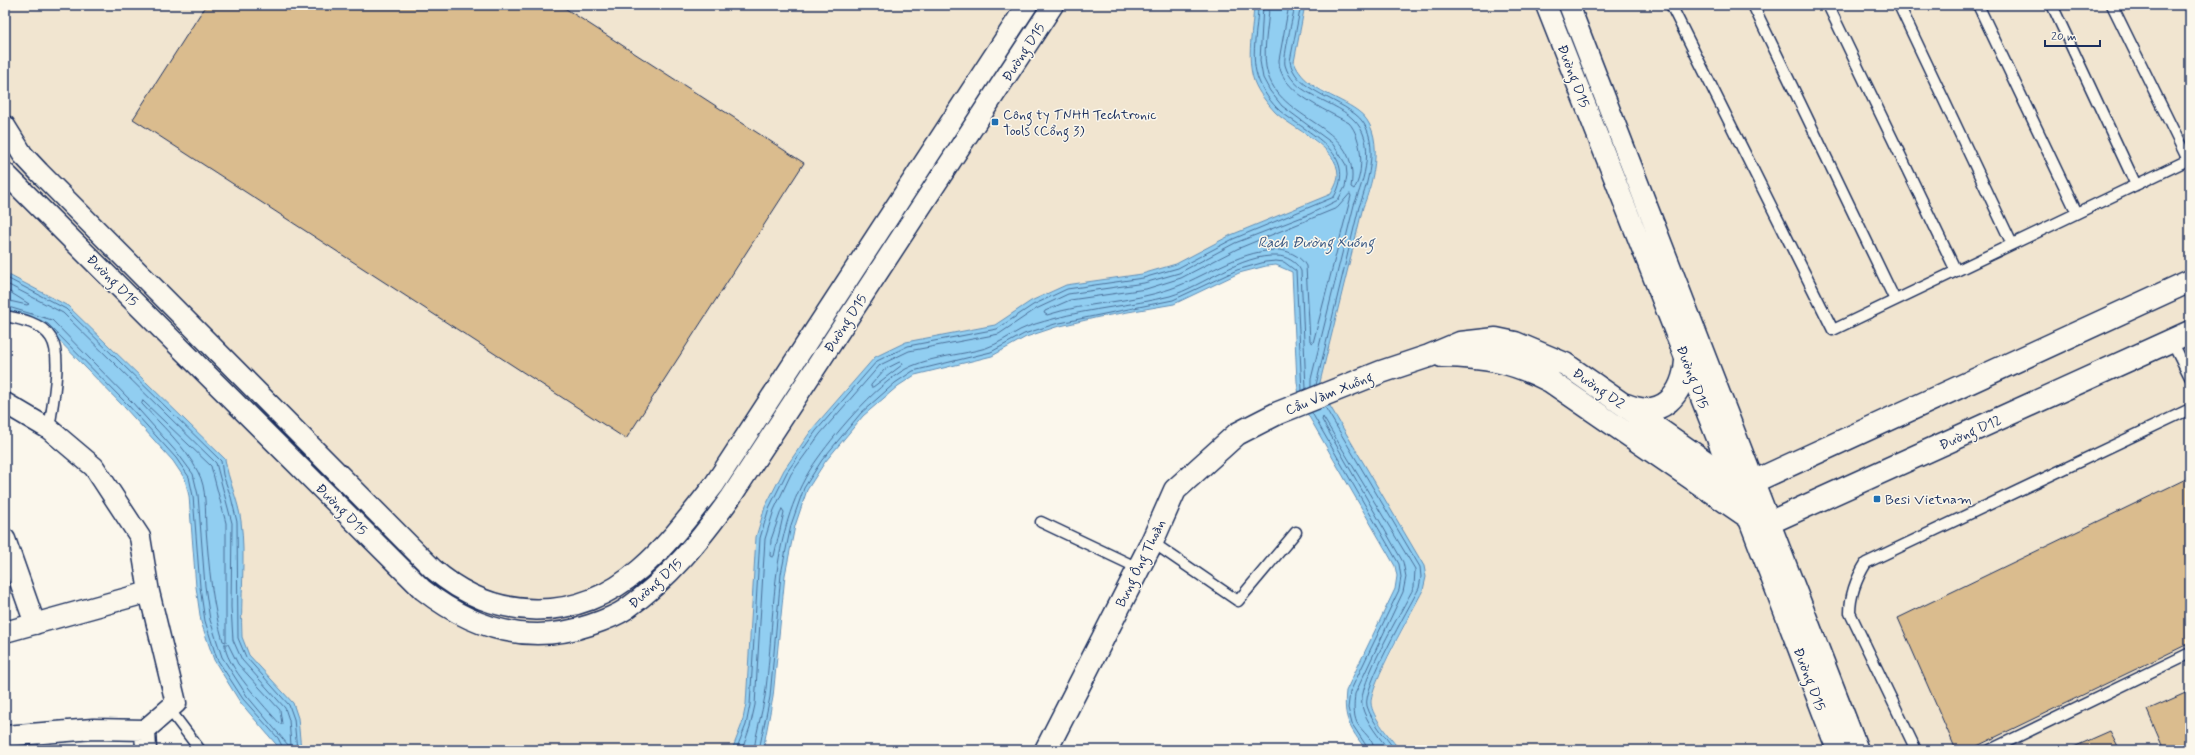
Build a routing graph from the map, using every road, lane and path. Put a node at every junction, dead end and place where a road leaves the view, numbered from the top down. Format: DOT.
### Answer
graph roads {
  1 [pos="1027,5"];
  2 [pos="1053,5"];
  3 [pos="1546,5"];
  4 [pos="1569,5"];
  5 [pos="1672,5"];
  6 [pos="1753,5"];
  7 [pos="1828,5"];
  8 [pos="1899,5"];
  9 [pos="1978,5"];
  10 [pos="2052,5"];
  11 [pos="2112,5"];
  12 [pos="1002,44"];
  13 [pos="1021,55"];
  14 [pos="5,126"];
  15 [pos="5,173"];
  16 [pos="2136,185"];
  17 [pos="2077,213"];
  18 [pos="2012,244"];
  19 [pos="118,250"];
  20 [pos="100,267"];
  21 [pos="1956,271"];
  22 [pos="2190,281"];
  23 [pos="1895,300"];
  24 [pos="5,316"];
  25 [pos="2181,336"];
  26 [pos="1429,356"];
  27 [pos="1686,361"];
  28 [pos="1380,372"];
  29 [pos="2190,377"];
  30 [pos="1619,402"];
  31 [pos="5,403"];
  32 [pos="2190,409"];
  33 [pos="1278,413"];
  34 [pos="49,429"];
  35 [pos="1734,481"];
  36 [pos="1755,481"];
  37 [pos="1748,517"];
  38 [pos="1041,522"];
  39 [pos="1771,522"];
  40 [pos="1296,532"];
  41 [pos="5,539"];
  42 [pos="1152,542"];
  43 [pos="1138,568"];
  44 [pos="149,592"];
  45 [pos="35,624"];
  46 [pos="5,632"];
  47 [pos="2190,653"];
  48 [pos="169,709"];
  49 [pos="145,730"];
  50 [pos="5,736"];
  51 [pos="47,741"];
  52 [pos="146,750"];
  53 [pos="200,750"];
  54 [pos="1046,750"];
  55 [pos="1837,750"];
  56 [pos="1858,750"];
  57 [pos="1916,750"];
  58 [pos="1990,750"];
  1 -- 12 [label="street, Đường D15"];
  2 -- 13 [label="street, Đường D15"];
  3 -- 27 [label="street, Đường D15"];
  4 -- 36 [label="street, Đường D15"];
  5 -- 23 [label="lane"];
  6 -- 23 [label="lane"];
  7 -- 21 [label="lane"];
  8 -- 18 [label="lane"];
  9 -- 17 [label="lane"];
  10 -- 16 [label="lane"];
  11 -- 16 [label="lane"];
  12 -- 13 [label="street"];
  12 -- 19 [label="street, Đường D15"];
  13 -- 20 [label="street, Đường D15"];
  14 -- 19 [label="street, Đường D15"];
  15 -- 20 [label="street, Đường D15"];
  16 -- 17 [label="lane"];
  17 -- 18 [label="lane"];
  18 -- 21 [label="lane"];
  19 -- 20 [label="street"];
  21 -- 23 [label="lane"];
  22 -- 36 [label="street"];
  24 -- 34 [label="lane"];
  25 -- 29 [label="lane"];
  25 -- 39 [label="street, Đường D12"];
  26 -- 28 [label="street, Đường D2"];
  26 -- 30 [label="street, Đường D2"];
  26 -- 37 [label="street, Đường D2"];
  27 -- 30 [label="street"];
  27 -- 35 [label="street, Đường D15"];
  28 -- 33 [label="street, Cầu Vàm Xuồng"];
  30 -- 35 [label="street, Đường D2"];
  31 -- 34 [label="street"];
  32 -- 57 [label="lane"];
  33 -- 42 [label="street, Bưng Ông Thoàn"];
  34 -- 44 [label="street"];
  35 -- 36 [label="street"];
  35 -- 37 [label="street, Đường D15"];
  36 -- 39 [label="street, Đường D15"];
  37 -- 39 [label="street"];
  37 -- 55 [label="street, Đường D15"];
  38 -- 43 [label="lane"];
  39 -- 56 [label="street, Đường D15"];
  40 -- 42 [label="lane"];
  41 -- 45 [label="street"];
  42 -- 43 [label="street, Bưng Ông Thoàn"];
  43 -- 54 [label="street, Bưng Ông Thoàn"];
  44 -- 45 [label="street"];
  44 -- 48 [label="street"];
  45 -- 46 [label="street"];
  47 -- 58 [label="lane"];
  48 -- 49 [label="street"];
  48 -- 53 [label="lane"];
  49 -- 51 [label="street"];
  49 -- 52 [label="street"];
  50 -- 51 [label="street"];
}
